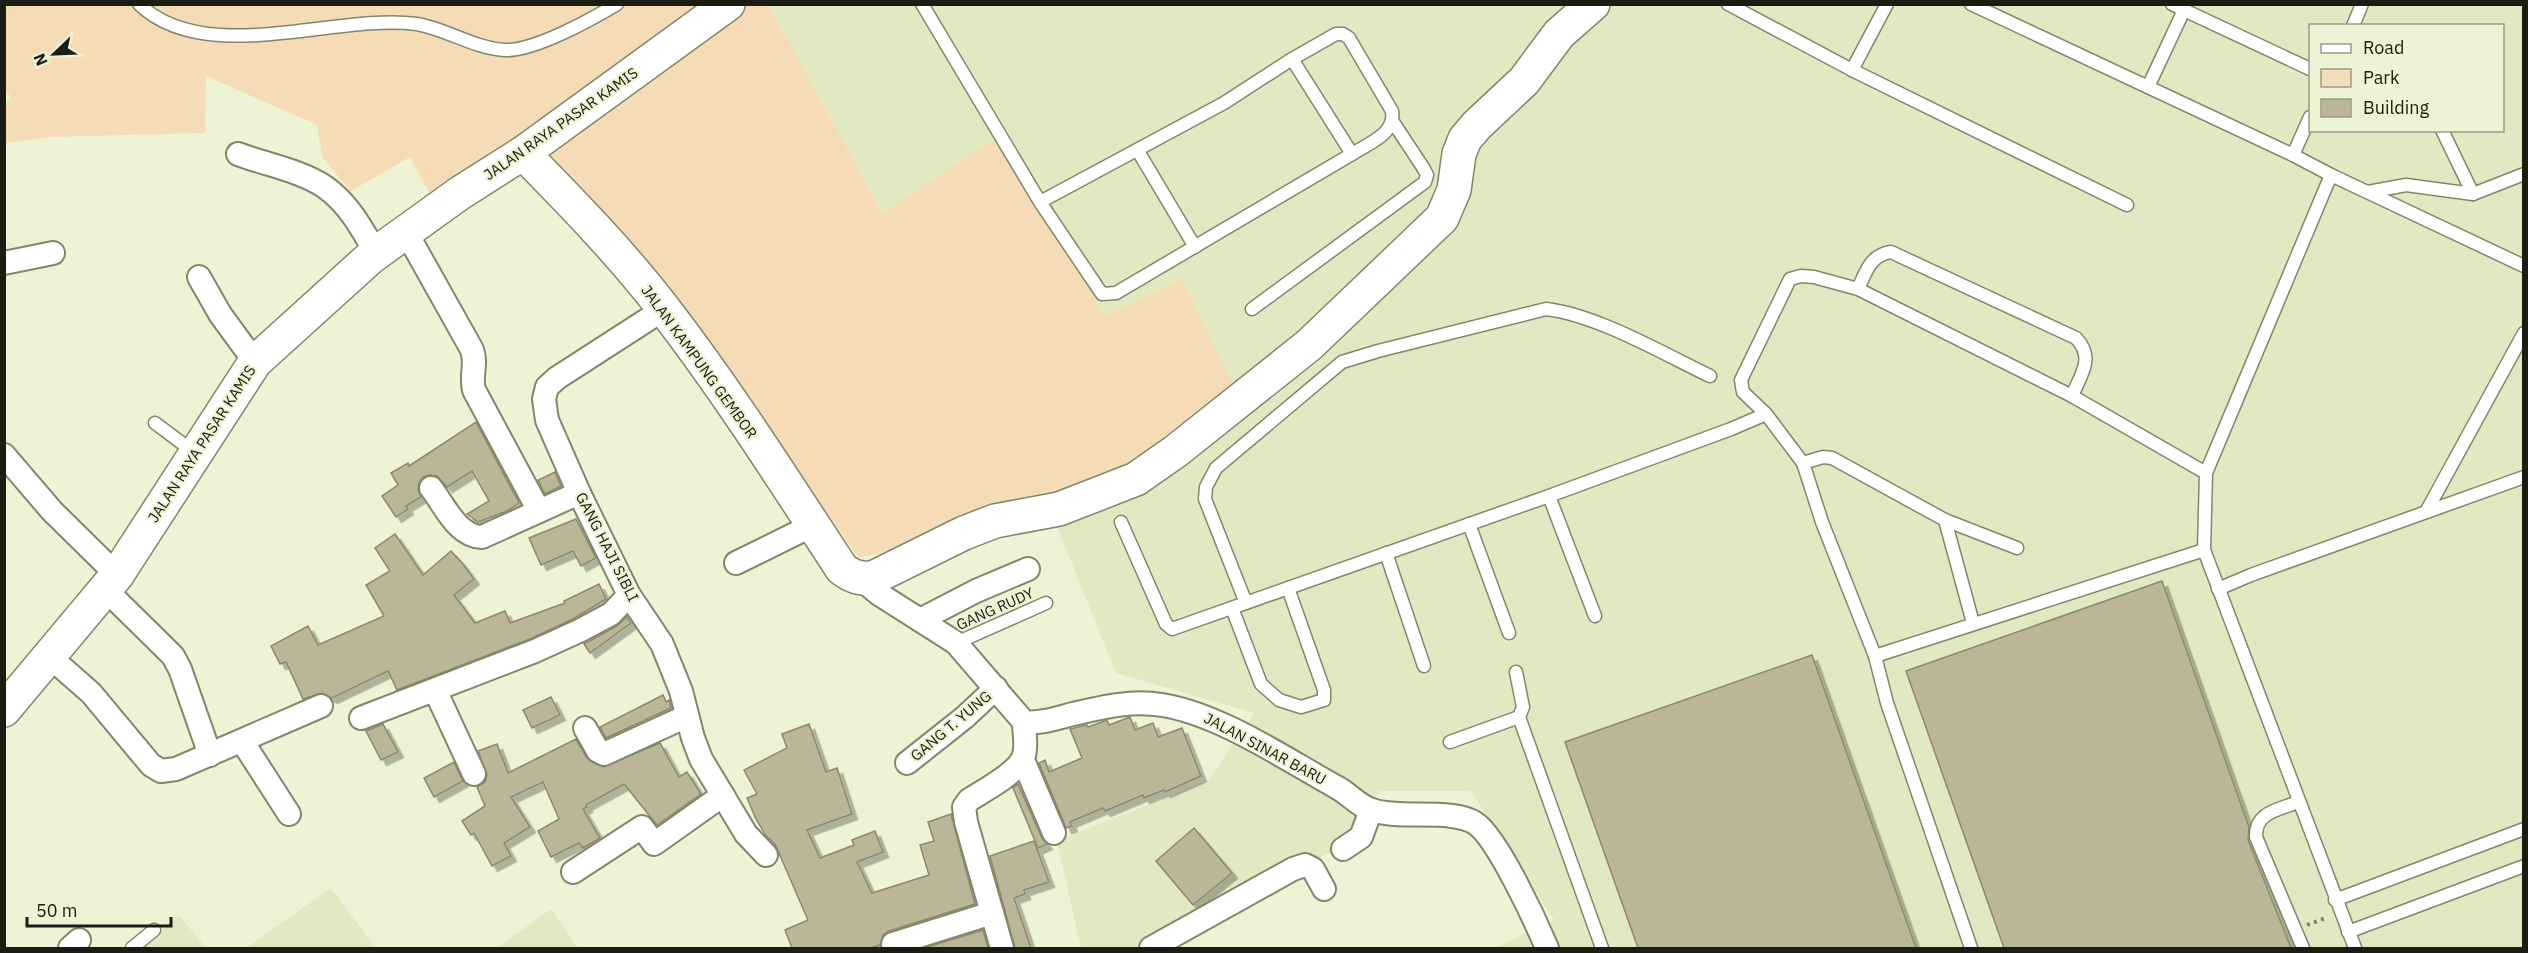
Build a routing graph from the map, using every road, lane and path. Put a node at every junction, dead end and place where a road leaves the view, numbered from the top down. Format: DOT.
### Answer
graph roads {
  1 [pos="139,4"];
  2 [pos="617,4"];
  3 [pos="728,4"];
  4 [pos="922,4"];
  5 [pos="1593,4"];
  6 [pos="1728,4"];
  7 [pos="1887,4"];
  8 [pos="1971,4"];
  9 [pos="2362,4"];
  10 [pos="2178,7"];
  11 [pos="2358,23"];
  12 [pos="1292,58"];
  13 [pos="2309,69"];
  14 [pos="1852,70"];
  15 [pos="2148,87"];
  16 [pos="2309,119"];
  17 [pos="1393,122"];
  18 [pos="2443,132"];
  19 [pos="1138,151"];
  20 [pos="523,153"];
  21 [pos="238,154"];
  22 [pos="1352,154"];
  23 [pos="2293,155"];
  24 [pos="2523,174"];
  25 [pos="2331,175"];
  26 [pos="2368,192"];
  27 [pos="2473,194"];
  28 [pos="1040,202"];
  29 [pos="2127,205"];
  30 [pos="406,232"];
  31 [pos="1195,247"];
  32 [pos="53,253"];
  33 [pos="376,253"];
  34 [pos="4,263"];
  35 [pos="2523,266"];
  36 [pos="200,277"];
  37 [pos="1857,289"];
  38 [pos="664,309"];
  39 [pos="1252,309"];
  40 [pos="2523,333"];
  41 [pos="255,362"];
  42 [pos="1710,376"];
  43 [pos="2072,396"];
  44 [pos="1766,414"];
  45 [pos="155,423"];
  46 [pos="196,453"];
  47 [pos="4,455"];
  48 [pos="1803,463"];
  49 [pos="2206,473"];
  50 [pos="2523,477"];
  51 [pos="431,488"];
  52 [pos="579,493"];
  53 [pos="1549,496"];
  54 [pos="539,512"];
  55 [pos="2426,512"];
  56 [pos="1945,520"];
  57 [pos="1121,522"];
  58 [pos="1468,524"];
  59 [pos="813,525"];
  60 [pos="2017,548"];
  61 [pos="2205,550"];
  62 [pos="1386,553"];
  63 [pos="736,563"];
  64 [pos="1028,569"];
  65 [pos="861,579"];
  66 [pos="111,582"];
  67 [pos="1288,588"];
  68 [pos="2218,589"];
  69 [pos="628,595"];
  70 [pos="1046,603"];
  71 [pos="1246,603"];
  72 [pos="1232,608"];
  73 [pos="1595,616"];
  74 [pos="920,620"];
  75 [pos="1973,623"];
  76 [pos="1509,633"];
  77 [pos="956,643"];
  78 [pos="1875,656"];
  79 [pos="50,657"];
  80 [pos="1424,666"];
  81 [pos="1516,672"];
  82 [pos="996,688"];
  83 [pos="435,690"];
  84 [pos="6,704"];
  85 [pos="321,706"];
  86 [pos="687,716"];
  87 [pos="1519,717"];
  88 [pos="361,718"];
  89 [pos="1024,722"];
  90 [pos="585,728"];
  91 [pos="242,741"];
  92 [pos="1450,742"];
  93 [pos="210,754"];
  94 [pos="1023,760"];
  95 [pos="907,763"];
  96 [pos="474,774"];
  97 [pos="723,795"];
  98 [pos="2298,802"];
  99 [pos="1371,810"];
  100 [pos="289,814"];
  101 [pos="2523,829"];
  102 [pos="1054,832"];
  103 [pos="1343,849"];
  104 [pos="766,855"];
  105 [pos="2523,866"];
  106 [pos="573,872"];
  107 [pos="1324,889"];
  108 [pos="2335,900"];
  109 [pos="2340,912"];
  110 [pos="992,913"];
  111 [pos="2295,929"];
  112 [pos="154,930"];
  113 [pos="2348,932"];
  114 [pos="893,944"];
  115 [pos="1545,944"];
  116 [pos="132,948"];
  117 [pos="1002,948"];
  118 [pos="1151,948"];
  119 [pos="1602,948"];
  120 [pos="1971,948"];
  121 [pos="2303,948"];
  122 [pos="2355,948"];
  1 -- 2 [label="lane"];
  3 -- 20 [label="street, JALAN RAYA PASAR KAMIS"];
  4 -- 28 [label="lane"];
  5 -- 65 [label="street"];
  6 -- 14 [label="lane"];
  7 -- 14 [label="lane"];
  8 -- 15 [label="lane"];
  9 -- 11 [label="lane"];
  10 -- 13 [label="lane"];
  10 -- 15 [label="lane"];
  12 -- 17 [label="lane"];
  12 -- 19 [label="lane"];
  12 -- 22 [label="lane"];
  14 -- 29 [label="lane"];
  15 -- 23 [label="lane"];
  16 -- 23 [label="lane"];
  17 -- 22 [label="lane"];
  17 -- 39 [label="lane"];
  18 -- 27 [label="lane"];
  19 -- 28 [label="lane"];
  19 -- 31 [label="lane"];
  20 -- 30 [label="street, JALAN RAYA PASAR KAMIS"];
  20 -- 38 [label="street, JALAN KAMPUNG GEMBOR"];
  21 -- 33 [label="street"];
  22 -- 31 [label="lane"];
  23 -- 25 [label="lane"];
  24 -- 27 [label="lane"];
  25 -- 26 [label="lane"];
  25 -- 49 [label="lane"];
  26 -- 27 [label="lane"];
  26 -- 35 [label="lane"];
  28 -- 31 [label="lane"];
  30 -- 33 [label="street, JALAN RAYA PASAR KAMIS"];
  30 -- 54 [label="street"];
  32 -- 34 [label="street"];
  33 -- 41 [label="street, JALAN RAYA PASAR KAMIS"];
  36 -- 41 [label="street"];
  37 -- 43 [label="lane"];
  37 -- 43 [label="lane"];
  37 -- 44 [label="lane"];
  38 -- 52 [label="street, GANG HAJI SIBLI"];
  38 -- 59 [label="street, JALAN KAMPUNG GEMBOR"];
  40 -- 55 [label="lane"];
  41 -- 46 [label="street, JALAN RAYA PASAR KAMIS"];
  42 -- 71 [label="lane"];
  43 -- 49 [label="lane"];
  44 -- 48 [label="lane"];
  44 -- 53 [label="lane"];
  45 -- 46 [label="lane"];
  46 -- 66 [label="street, JALAN RAYA PASAR KAMIS"];
  47 -- 66 [label="street"];
  48 -- 56 [label="lane"];
  48 -- 78 [label="lane"];
  49 -- 61 [label="lane"];
  50 -- 55 [label="lane"];
  51 -- 54 [label="street"];
  52 -- 54 [label="street"];
  52 -- 69 [label="street, GANG HAJI SIBLI"];
  53 -- 58 [label="lane"];
  53 -- 73 [label="lane"];
  55 -- 68 [label="lane"];
  56 -- 60 [label="lane"];
  56 -- 75 [label="lane"];
  57 -- 72 [label="lane"];
  58 -- 62 [label="lane"];
  58 -- 76 [label="lane"];
  59 -- 63 [label="street"];
  59 -- 65 [label="street, JALAN KAMPUNG GEMBOR"];
  61 -- 68 [label="lane"];
  61 -- 75 [label="lane"];
  62 -- 67 [label="lane"];
  62 -- 80 [label="lane"];
  64 -- 74 [label="street"];
  65 -- 74 [label="street"];
  66 -- 79 [label="street, JALAN RAYA PASAR KAMIS"];
  66 -- 93 [label="street"];
  67 -- 71 [label="lane"];
  67 -- 72 [label="lane"];
  68 -- 98 [label="lane"];
  69 -- 83 [label="street"];
  69 -- 86 [label="street, GANG HAJI SIBLI"];
  70 -- 77 [label="lane, GANG RUDY"];
  71 -- 72 [label="lane"];
  74 -- 77 [label="street"];
  75 -- 78 [label="lane"];
  77 -- 82 [label="street"];
  78 -- 120 [label="lane"];
  79 -- 84 [label="street, JALAN RAYA PASAR KAMIS"];
  79 -- 93 [label="street"];
  81 -- 87 [label="lane"];
  82 -- 89 [label="street"];
  82 -- 95 [label="street, GANG T. YUNG"];
  83 -- 88 [label="street"];
  83 -- 96 [label="street"];
  85 -- 91 [label="street"];
  86 -- 90 [label="street"];
  86 -- 97 [label="street, GANG HAJI SIBLI"];
  87 -- 92 [label="lane"];
  87 -- 119 [label="lane"];
  89 -- 94 [label="street"];
  89 -- 99 [label="street, JALAN SINAR BARU"];
  91 -- 93 [label="street"];
  91 -- 100 [label="street"];
  94 -- 102 [label="street"];
  94 -- 110 [label="street"];
  97 -- 104 [label="street, GANG HAJI SIBLI"];
  97 -- 106 [label="street"];
  98 -- 108 [label="lane"];
  98 -- 111 [label="lane"];
  99 -- 103 [label="street"];
  99 -- 115 [label="street, JALAN SINAR BARU"];
  101 -- 108 [label="lane"];
  105 -- 113 [label="lane"];
  107 -- 118 [label="street"];
  108 -- 109 [label="lane"];
  109 -- 111 [label="path"];
  109 -- 113 [label="lane"];
  110 -- 114 [label="street"];
  110 -- 117 [label="street"];
  111 -- 121 [label="lane"];
  112 -- 116 [label="lane"];
  113 -- 122 [label="lane"];
}
